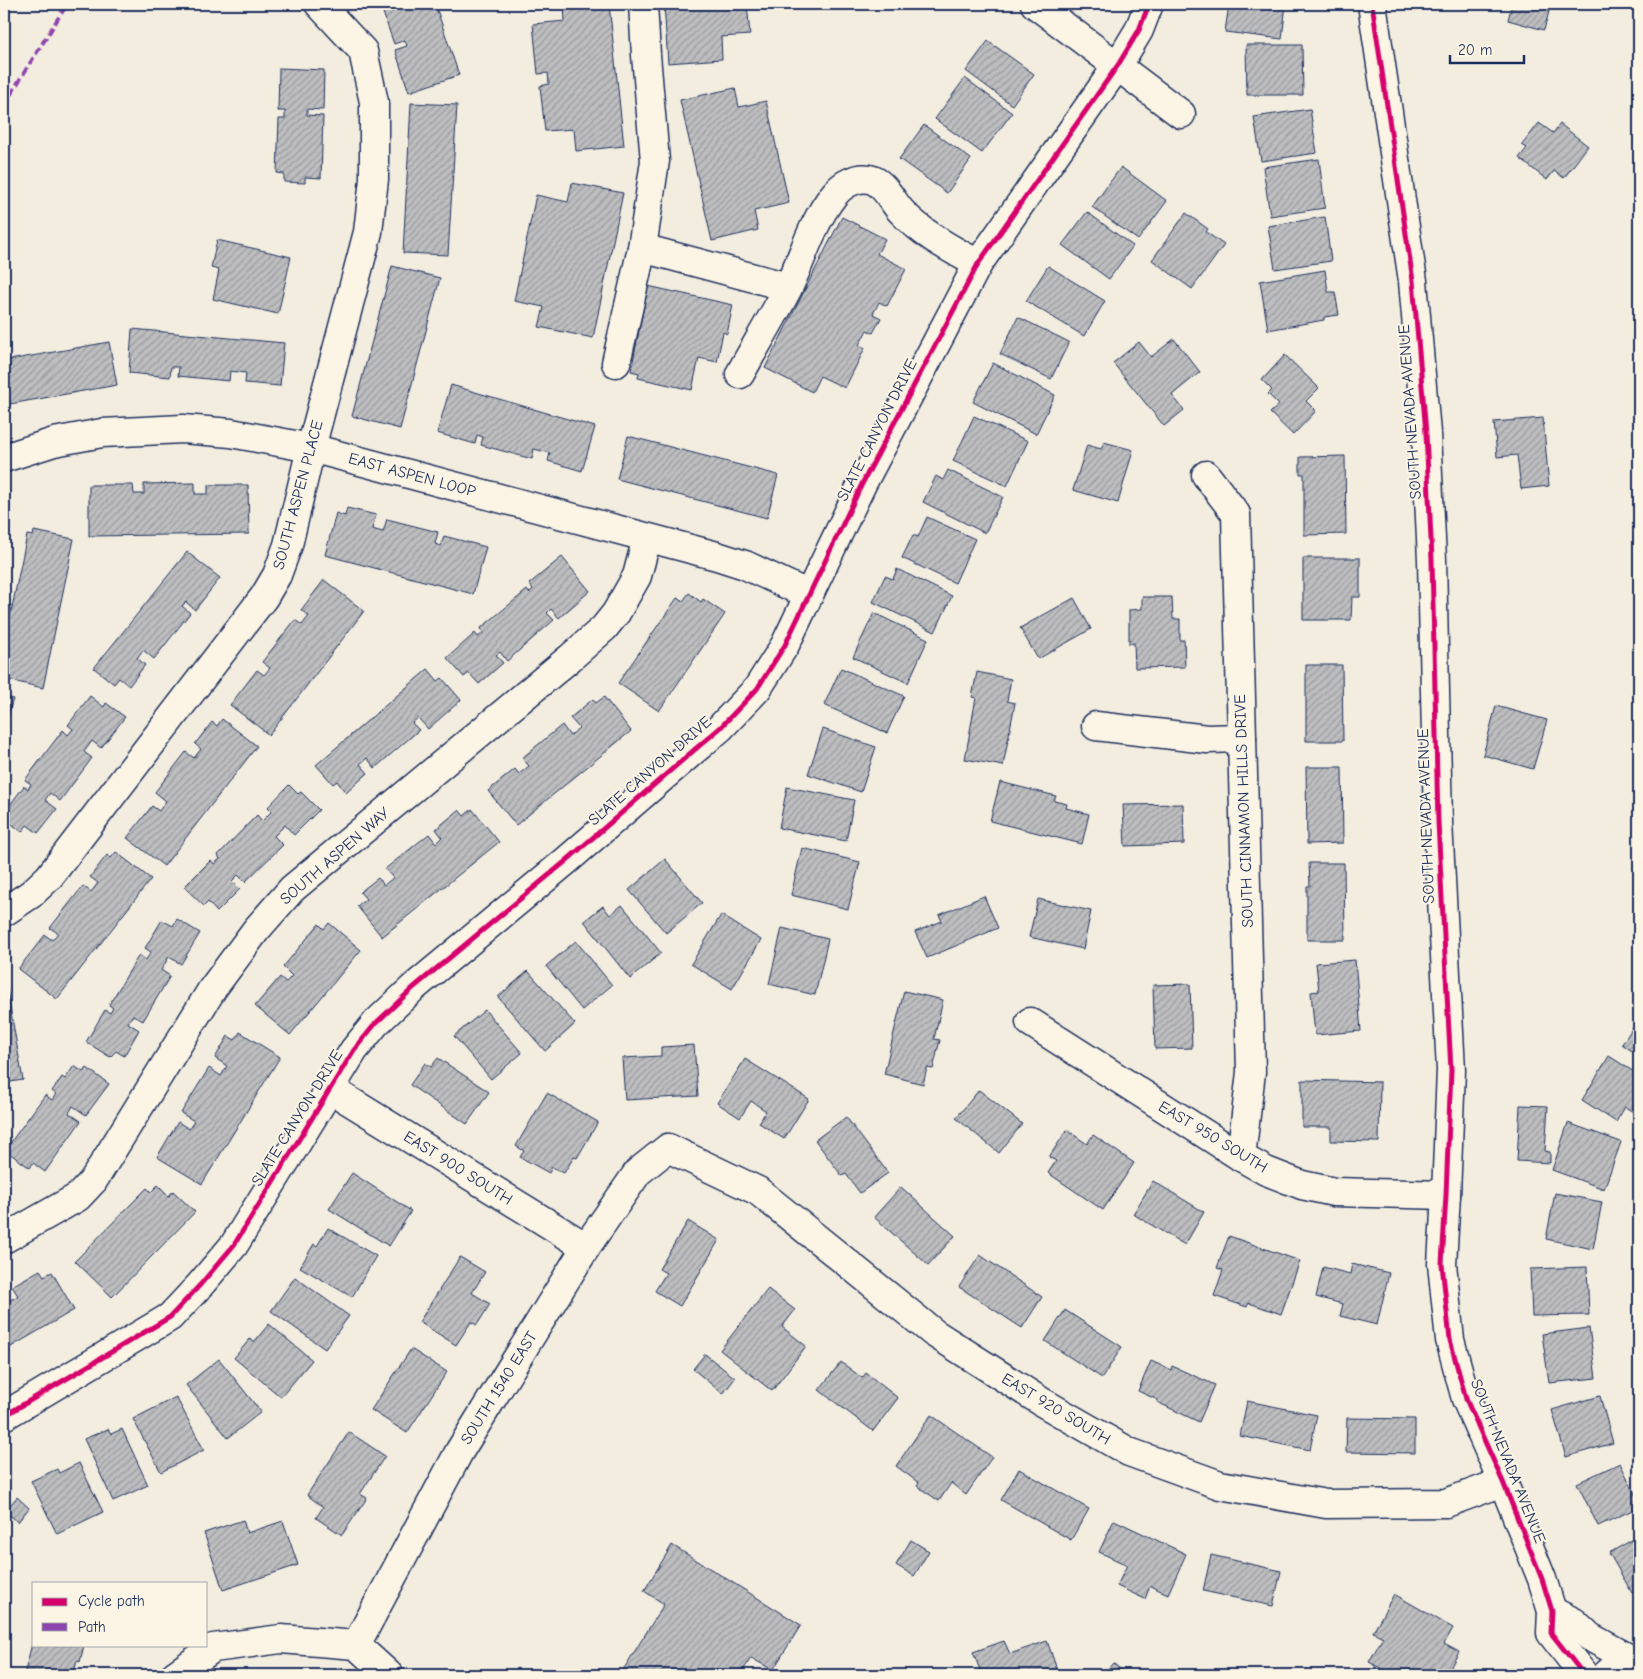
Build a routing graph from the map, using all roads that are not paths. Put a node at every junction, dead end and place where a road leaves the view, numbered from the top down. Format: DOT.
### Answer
graph roads {
  1 [pos="319,4"];
  2 [pos="643,4"];
  3 [pos="1035,4"];
  4 [pos="1149,4"];
  5 [pos="1372,4"];
  6 [pos="1118,65"];
  7 [pos="1181,114"];
  8 [pos="642,248"];
  9 [pos="978,264"];
  10 [pos="788,287"];
  11 [pos="616,363"];
  12 [pos="740,374"];
  13 [pos="311,448"];
  14 [pos="4,458"];
  15 [pos="1206,475"];
  16 [pos="647,538"];
  17 [pos="809,594"];
  18 [pos="1096,726"];
  19 [pos="1242,738"];
  20 [pos="4,912"];
  21 [pos="1030,1022"];
  22 [pos="330,1089"];
  23 [pos="668,1148"];
  24 [pos="1241,1157"];
  25 [pos="1446,1195"];
  26 [pos="4,1239"];
  27 [pos="586,1247"];
  28 [pos="4,1416"];
  29 [pos="1503,1482"];
  30 [pos="1552,1611"];
  31 [pos="356,1645"];
  32 [pos="1635,1660"];
  33 [pos="175,1675"];
  34 [pos="389,1675"];
  35 [pos="1584,1675"];
  36 [pos="1606,1675"];
  1 -- 13 [label="street, SOUTH ASPEN PLACE"];
  2 -- 8 [label="street"];
  3 -- 6 [label="street"];
  4 -- 6 [label="street, SLATE CANYON DRIVE"];
  5 -- 25 [label="street, SOUTH NEVADA AVENUE"];
  6 -- 7 [label="street"];
  6 -- 9 [label="street, SLATE CANYON DRIVE"];
  8 -- 10 [label="street"];
  8 -- 11 [label="street"];
  9 -- 10 [label="street"];
  9 -- 17 [label="street, SLATE CANYON DRIVE"];
  10 -- 12 [label="street"];
  13 -- 14 [label="street, EAST ASPEN LOOP"];
  13 -- 16 [label="street, EAST ASPEN LOOP"];
  13 -- 20 [label="street, SOUTH ASPEN PLACE"];
  15 -- 19 [label="street, SOUTH CINNAMON HILLS DRIVE"];
  16 -- 17 [label="street, EAST ASPEN LOOP"];
  16 -- 26 [label="street, SOUTH ASPEN WAY"];
  17 -- 22 [label="street, SLATE CANYON DRIVE"];
  18 -- 19 [label="street"];
  19 -- 24 [label="street, SOUTH CINNAMON HILLS DRIVE"];
  21 -- 24 [label="street, EAST 950 SOUTH"];
  22 -- 27 [label="street, EAST 900 SOUTH"];
  22 -- 28 [label="street, SLATE CANYON DRIVE"];
  23 -- 27 [label="street, SOUTH 1540 EAST"];
  23 -- 29 [label="street, EAST 920 SOUTH"];
  24 -- 25 [label="street, EAST 950 SOUTH"];
  25 -- 29 [label="street, SOUTH NEVADA AVENUE"];
  27 -- 31 [label="street, SOUTH 1540 EAST"];
  29 -- 30 [label="street, SOUTH NEVADA AVENUE"];
  30 -- 32 [label="street"];
  30 -- 35 [label="street, SOUTH NEVADA AVENUE"];
  31 -- 33 [label="street"];
  31 -- 34 [label="street"];
  32 -- 36 [label="street"];
}
